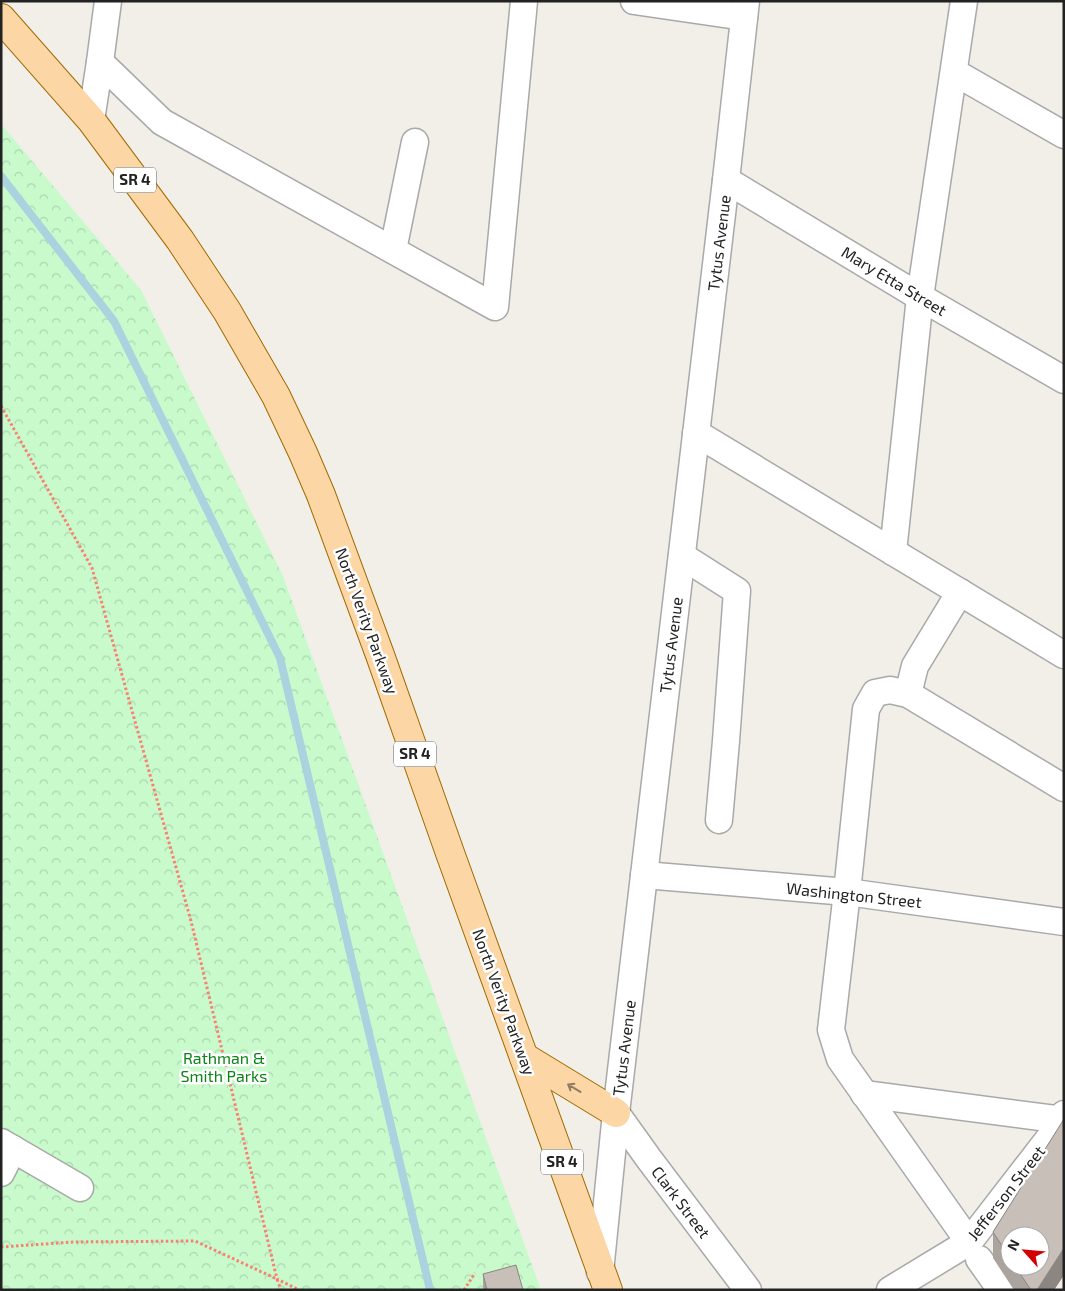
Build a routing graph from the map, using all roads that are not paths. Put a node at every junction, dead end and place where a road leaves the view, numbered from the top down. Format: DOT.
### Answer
graph roads {
  1 [pos="108,1"];
  2 [pos="524,1"];
  3 [pos="634,1"];
  4 [pos="964,1"];
  5 [pos="745,9"];
  6 [pos="1,18"];
  7 [pos="100,62"];
  8 [pos="954,72"];
  9 [pos="91,120"];
  10 [pos="1064,135"];
  11 [pos="415,142"];
  12 [pos="726,180"];
  13 [pos="393,250"];
  14 [pos="920,297"];
  15 [pos="1064,380"];
  16 [pos="696,433"];
  17 [pos="893,552"];
  18 [pos="682,556"];
  19 [pos="960,592"];
  20 [pos="1064,655"];
  21 [pos="908,694"];
  22 [pos="1064,788"];
  23 [pos="719,820"];
  24 [pos="644,875"];
  25 [pos="847,892"];
  26 [pos="1064,922"];
  27 [pos="524,1057"];
  28 [pos="864,1094"];
  29 [pos="616,1113"];
  30 [pos="1064,1118"];
  31 [pos="7,1146"];
  32 [pos="1,1173"];
  33 [pos="80,1188"];
  34 [pos="974,1251"];
  35 [pos="602,1282"];
  36 [pos="748,1290"];
  37 [pos="890,1290"];
  38 [pos="1000,1290"];
  1 -- 7 [label="street"];
  2 -- 13 [label="street"];
  3 -- 5 [label="street"];
  4 -- 8 [label="street"];
  5 -- 12 [label="street, Tytus Avenue"];
  6 -- 9 [label="main road, North Verity Parkway / SR 4"];
  7 -- 9 [label="street"];
  7 -- 13 [label="street"];
  8 -- 10 [label="street"];
  8 -- 14 [label="street"];
  9 -- 27 [label="main road, North Verity Parkway / SR 4"];
  11 -- 13 [label="street"];
  12 -- 14 [label="street, Mary Etta Street"];
  12 -- 16 [label="street, Tytus Avenue"];
  14 -- 15 [label="street, Mary Etta Street"];
  14 -- 17 [label="street"];
  16 -- 17 [label="street"];
  16 -- 18 [label="street, Tytus Avenue"];
  17 -- 19 [label="street"];
  18 -- 23 [label="street"];
  18 -- 24 [label="street, Tytus Avenue"];
  19 -- 20 [label="street"];
  19 -- 21 [label="street"];
  21 -- 22 [label="street"];
  21 -- 25 [label="street"];
  24 -- 25 [label="street, Washington Street"];
  24 -- 29 [label="street, Tytus Avenue"];
  25 -- 26 [label="street, Washington Street"];
  25 -- 28 [label="street"];
  29 -- 27 [label="main road, one-way"];
  27 -- 35 [label="main road, North Verity Parkway / SR 4"];
  28 -- 30 [label="street"];
  28 -- 34 [label="street"];
  29 -- 35 [label="street, Tytus Avenue"];
  29 -- 36 [label="street, Clark Street"];
  30 -- 34 [label="street, Jefferson Street"];
  31 -- 32 [label="street"];
  31 -- 33 [label="street"];
  34 -- 37 [label="street, Jefferson Street"];
  34 -- 38 [label="street"];
}
